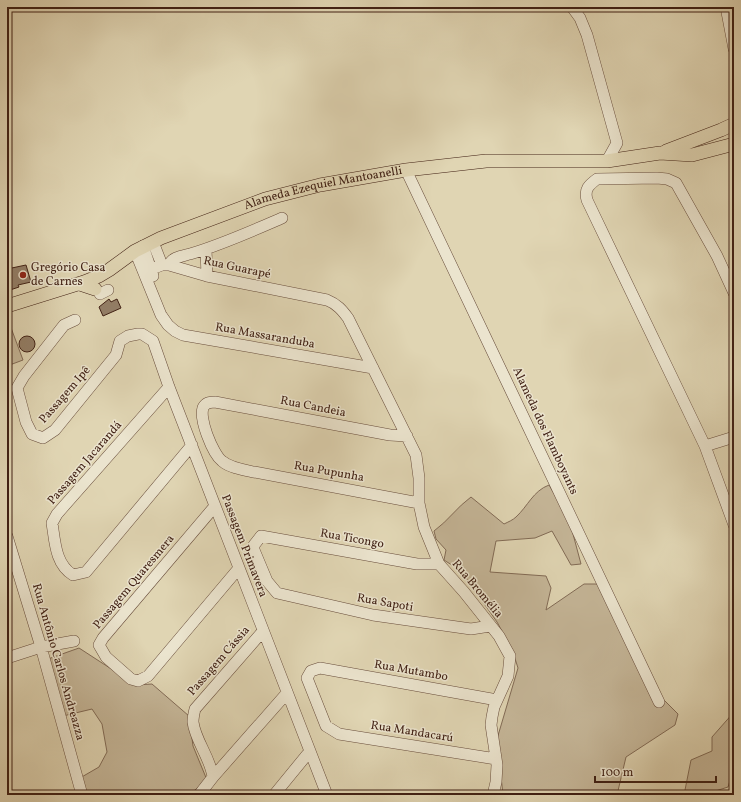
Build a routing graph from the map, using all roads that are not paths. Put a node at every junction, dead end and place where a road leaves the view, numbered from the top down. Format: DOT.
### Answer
graph roads {
  1 [pos="572,7"];
  2 [pos="726,7"];
  3 [pos="734,49"];
  4 [pos="734,124"];
  5 [pos="721,130"];
  6 [pos="730,146"];
  7 [pos="660,153"];
  8 [pos="607,161"];
  9 [pos="406,170"];
  10 [pos="282,218"];
  11 [pos="144,246"];
  12 [pos="206,249"];
  13 [pos="166,265"];
  14 [pos="109,270"];
  15 [pos="147,271"];
  16 [pos="207,276"];
  17 [pos="80,284"];
  18 [pos="734,293"];
  19 [pos="327,300"];
  20 [pos="7,306"];
  21 [pos="75,320"];
  22 [pos="120,341"];
  23 [pos="373,368"];
  24 [pos="169,387"];
  25 [pos="215,402"];
  26 [pos="407,436"];
  27 [pos="734,437"];
  28 [pos="192,445"];
  29 [pos="705,446"];
  30 [pos="419,503"];
  31 [pos="215,506"];
  32 [pos="734,525"];
  33 [pos="7,536"];
  34 [pos="439,564"];
  35 [pos="239,568"];
  36 [pos="277,593"];
  37 [pos="490,626"];
  38 [pos="263,631"];
  39 [pos="74,641"];
  40 [pos="41,647"];
  41 [pos="7,658"];
  42 [pos="287,693"];
  43 [pos="497,700"];
  44 [pos="659,702"];
  45 [pos="326,726"];
  46 [pos="310,751"];
  47 [pos="496,759"];
  48 [pos="213,777"];
  49 [pos="82,795"];
  50 [pos="199,795"];
  51 [pos="274,795"];
  52 [pos="327,795"];
  53 [pos="493,795"];
  1 -- 8 [label="street"];
  2 -- 3 [label="street"];
  4 -- 5 [label="main road, Alameda Ezequiel Mantoanelli"];
  5 -- 6 [label="main road"];
  5 -- 7 [label="main road, Alameda Ezequiel Mantoanelli"];
  6 -- 7 [label="main road, Alameda Ezequiel Mantoanelli"];
  7 -- 8 [label="main road, Alameda Ezequiel Mantoanelli"];
  8 -- 9 [label="main road, Alameda Ezequiel Mantoanelli"];
  9 -- 11 [label="main road, Alameda Ezequiel Mantoanelli"];
  9 -- 44 [label="street, Alameda dos Flamboyants"];
  10 -- 12 [label="street"];
  11 -- 13 [label="street"];
  11 -- 14 [label="main road, Alameda Ezequiel Mantoanelli"];
  11 -- 15 [label="street, Rua Massaranduba"];
  12 -- 13 [label="street"];
  12 -- 16 [label="street"];
  13 -- 15 [label="street"];
  13 -- 16 [label="street, Rua Guarapé"];
  14 -- 17 [label="main road, Alameda Ezequiel Mantoanelli"];
  14 -- 17 [label="main road"];
  15 -- 23 [label="street, Rua Massaranduba"];
  16 -- 19 [label="street, Rua Guarapé"];
  17 -- 20 [label="main road, Alameda Ezequiel Mantoanelli"];
  18 -- 29 [label="street"];
  19 -- 23 [label="street, Rua Bromélia"];
  21 -- 22 [label="street, Passagem Ipê"];
  22 -- 24 [label="street, Passagem Primavera"];
  23 -- 26 [label="street, Rua Bromélia"];
  24 -- 28 [label="street, Passagem Primavera"];
  24 -- 28 [label="street, Passagem Jacarandá"];
  25 -- 26 [label="street, Rua Candeia"];
  25 -- 30 [label="street, Rua Pupunha"];
  26 -- 30 [label="street, Rua Bromélia"];
  27 -- 29 [label="street"];
  28 -- 31 [label="street, Passagem Primavera"];
  29 -- 32 [label="street"];
  30 -- 34 [label="street, Rua Bromélia"];
  31 -- 35 [label="street, Passagem Primavera"];
  31 -- 35 [label="street, Passagem Quaresmera"];
  33 -- 40 [label="street, Rua Antônio Carlos Andreazza"];
  34 -- 36 [label="street, Rua Ticongo"];
  34 -- 37 [label="street, Rua Bromélia"];
  35 -- 38 [label="street, Passagem Primavera"];
  36 -- 37 [label="street, Rua Sapoti"];
  37 -- 43 [label="street, Rua Bromélia"];
  38 -- 42 [label="street, Passagem Primavera"];
  38 -- 48 [label="street, Passagem Cássia"];
  39 -- 40 [label="street"];
  40 -- 41 [label="street"];
  40 -- 49 [label="street, Rua Antônio Carlos Andreazza"];
  42 -- 46 [label="street, Passagem Primavera"];
  42 -- 48 [label="street"];
  43 -- 45 [label="street, Rua Mutambo"];
  43 -- 47 [label="street, Rua Bromélia"];
  45 -- 47 [label="street, Rua Mandacarú"];
  46 -- 51 [label="street"];
  46 -- 52 [label="street, Passagem Primavera"];
  47 -- 53 [label="street, Rua Bromélia"];
  48 -- 50 [label="street"];
}
